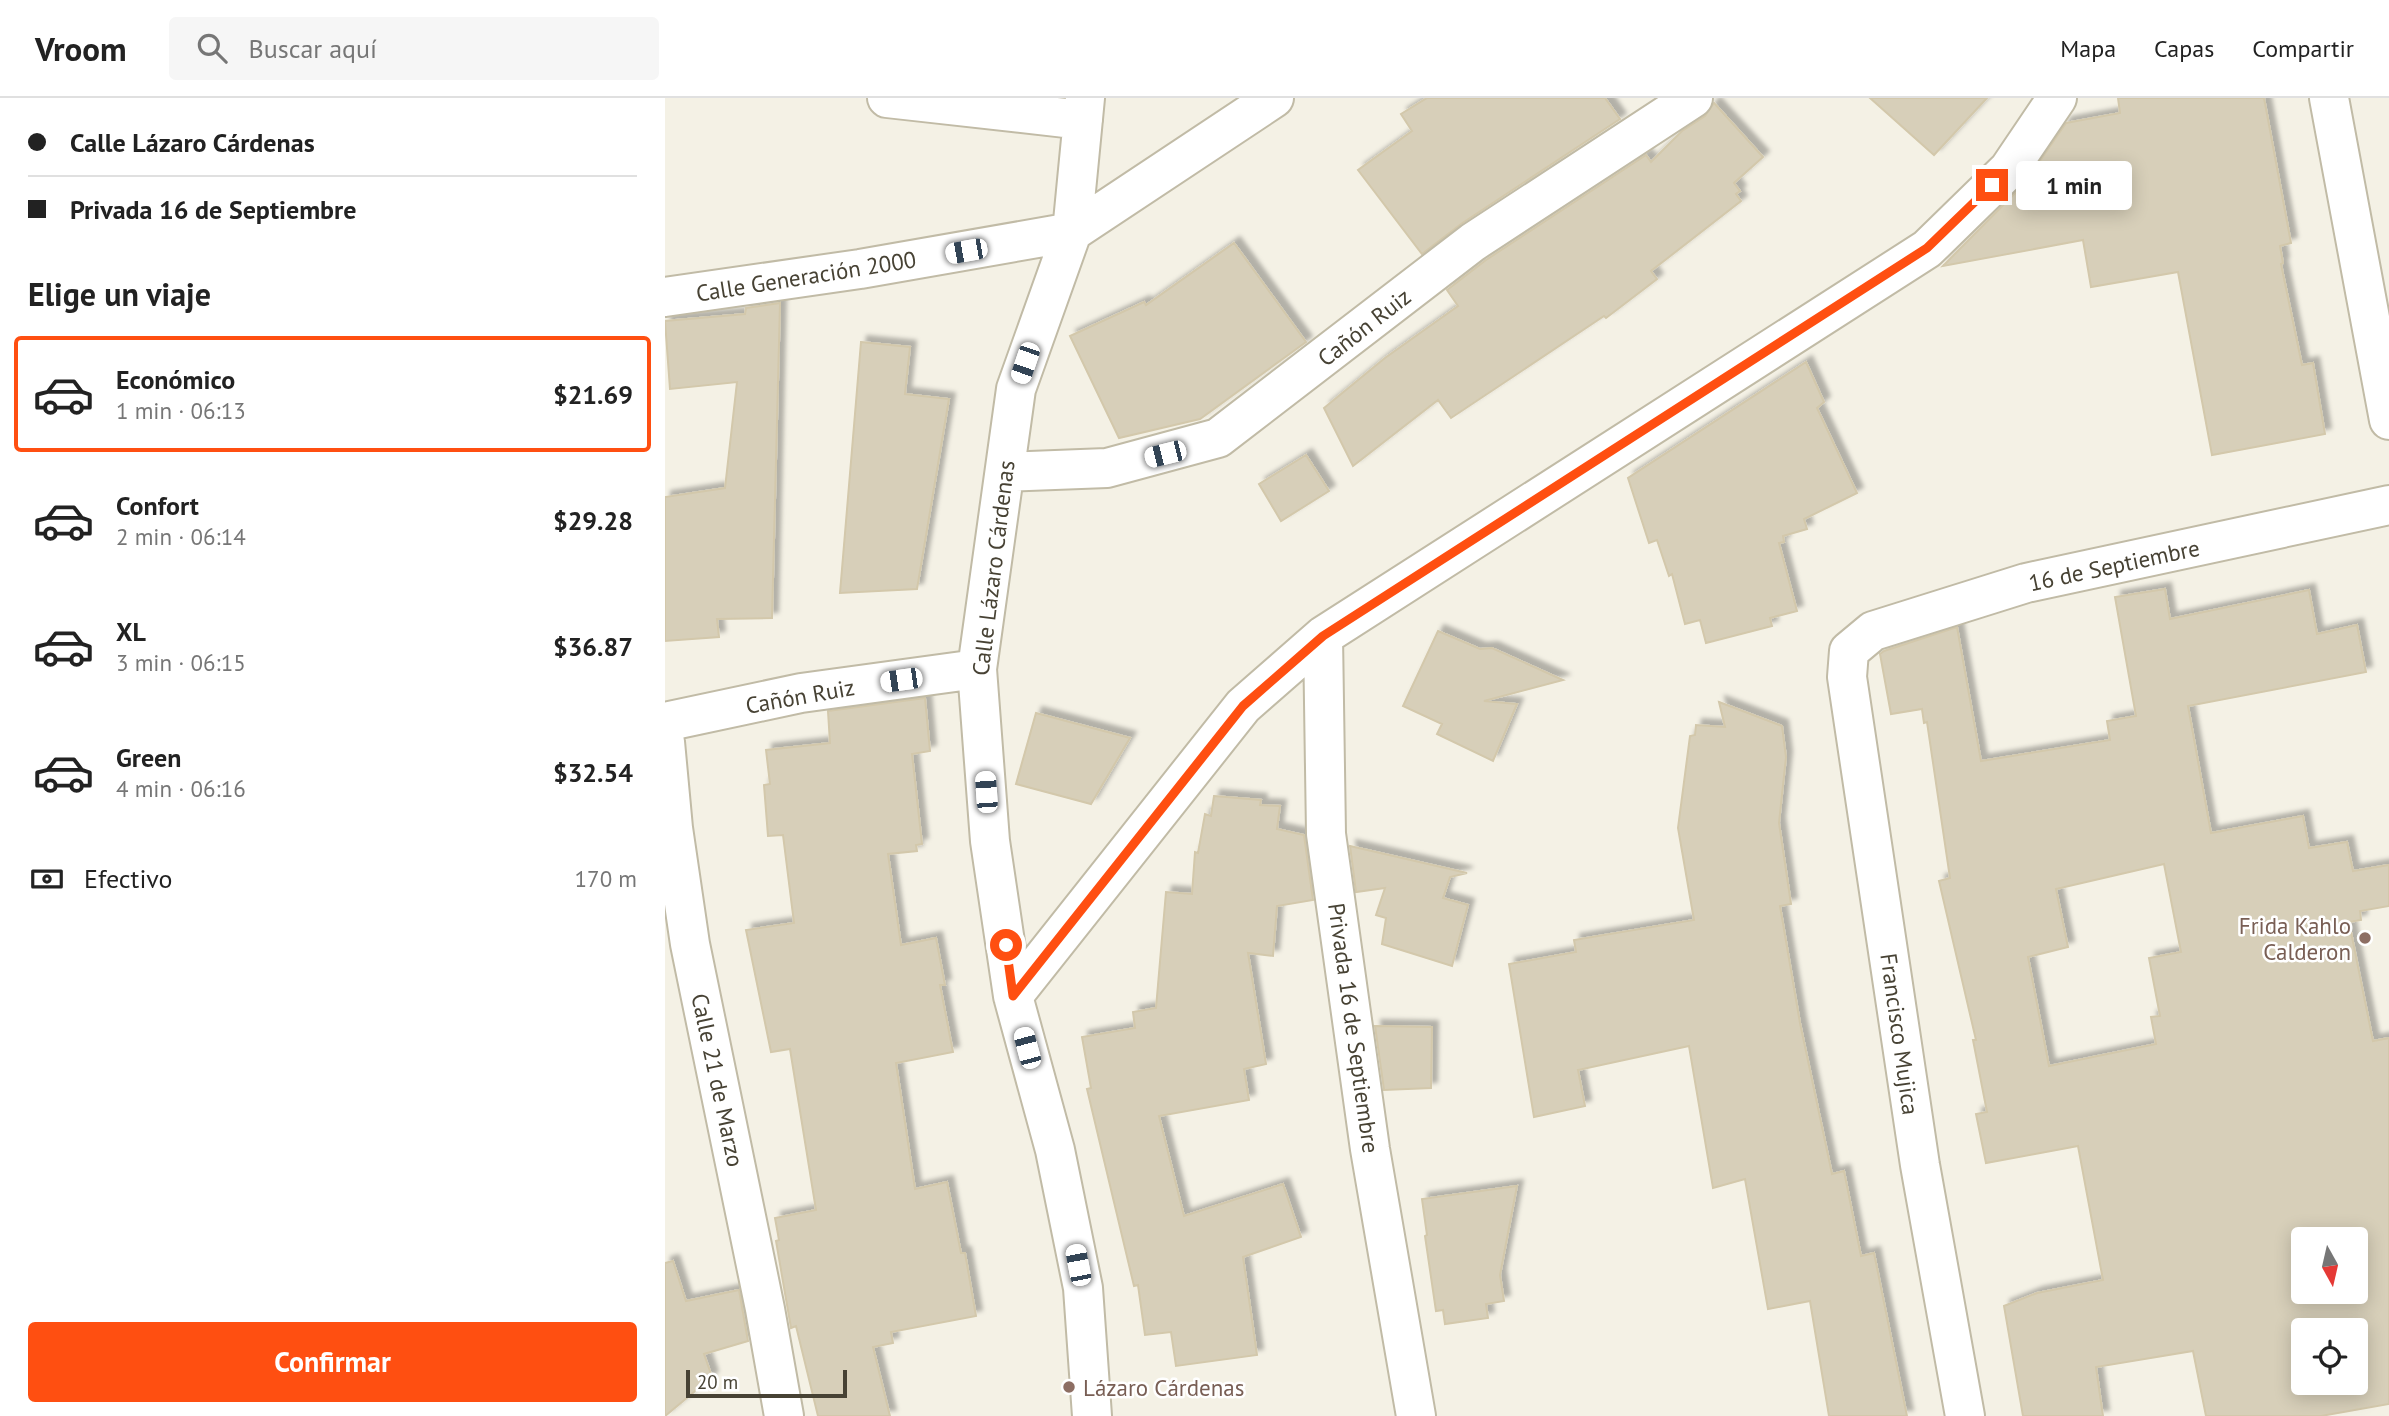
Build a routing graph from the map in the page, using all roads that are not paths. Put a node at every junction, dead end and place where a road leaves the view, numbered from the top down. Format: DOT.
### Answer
graph roads {
  1 [pos="887,98"];
  2 [pos="1274,98"];
  3 [pos="1693,98"];
  4 [pos="2057,98"];
  5 [pos="2329,98"];
  6 [pos="1084,109"];
  7 [pos="1072,232"];
  8 [pos="665,297"];
  9 [pos="2389,420"];
  10 [pos="1005,472"];
  11 [pos="2389,505"];
  12 [pos="1323,636"];
  13 [pos="1849,651"];
  14 [pos="977,669"];
  15 [pos="665,722"];
  16 [pos="665,742"];
  17 [pos="1013,996"];
  18 [pos="784,1416"];
  19 [pos="1092,1416"];
  20 [pos="1416,1416"];
  21 [pos="1965,1416"];
  1 -- 6 [label="street"];
  2 -- 7 [label="street"];
  3 -- 10 [label="street, Cañón Ruiz"];
  4 -- 12 [label="street"];
  5 -- 9 [label="street"];
  6 -- 7 [label="street, Calle Lázaro Cárdenas"];
  7 -- 8 [label="street, Calle Generación 2000"];
  7 -- 10 [label="street, Calle Lázaro Cárdenas"];
  10 -- 14 [label="street, Calle Lázaro Cárdenas"];
  11 -- 13 [label="street, 16 de Septiembre"];
  12 -- 17 [label="street"];
  12 -- 20 [label="street, Privada 16 de Septiembre"];
  13 -- 21 [label="street, Francisco Mujica"];
  14 -- 15 [label="street, Cañón Ruiz"];
  14 -- 17 [label="street, Calle Lázaro Cárdenas"];
  16 -- 18 [label="street, Calle 21 de Marzo"];
  17 -- 19 [label="street, Calle Lázaro Cárdenas"];
}
